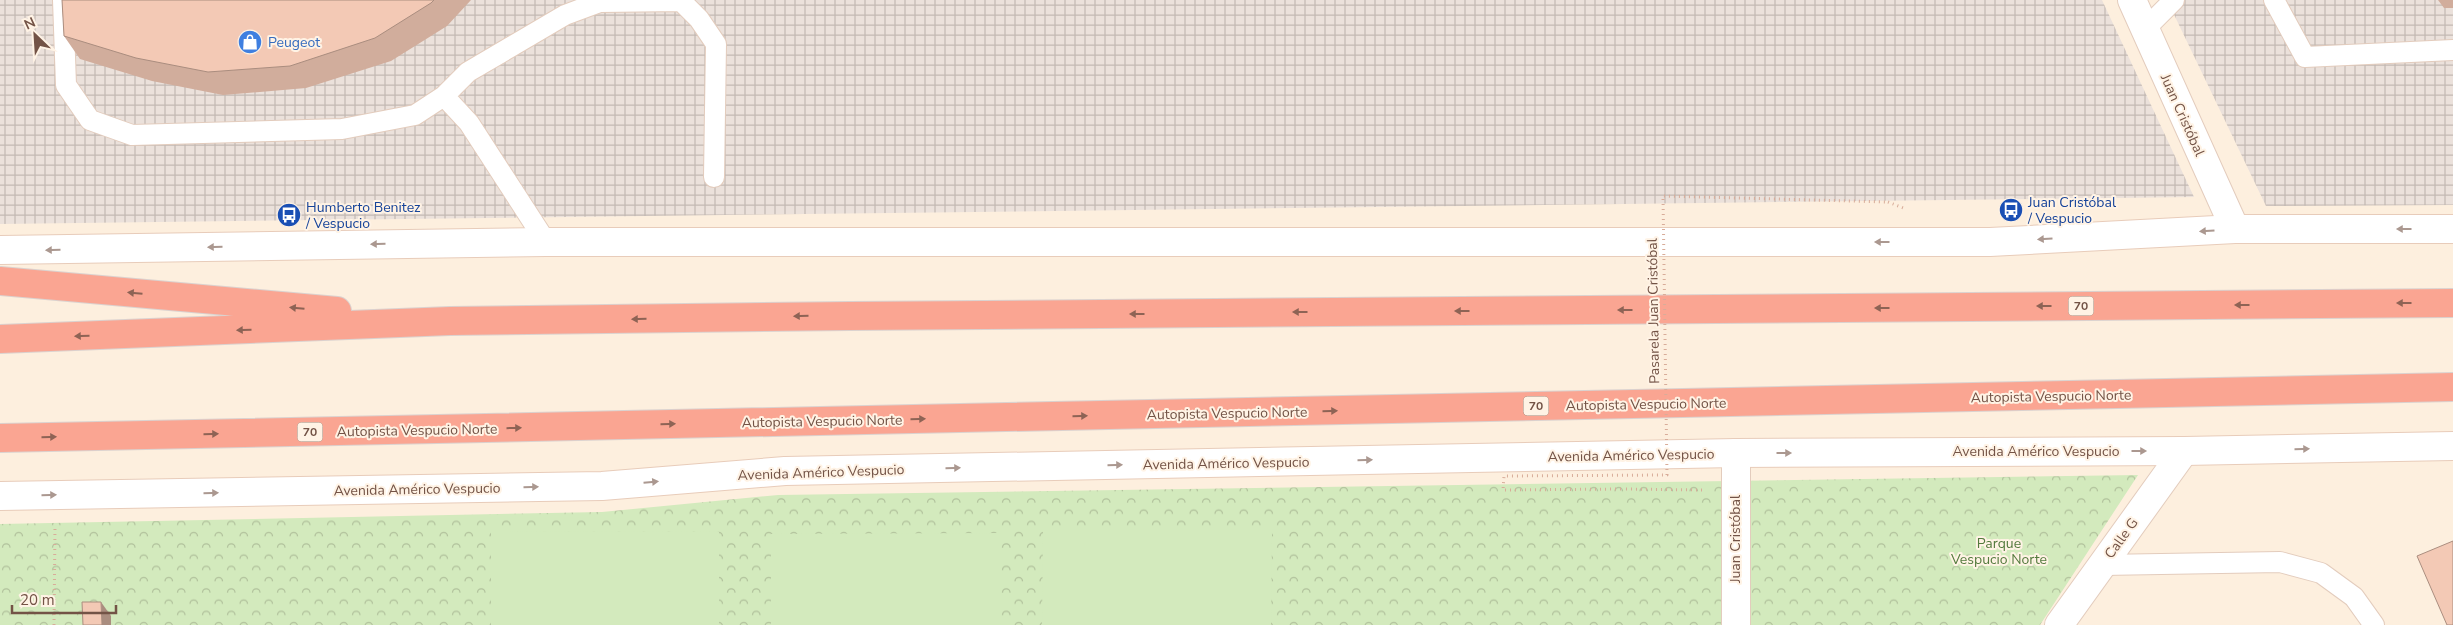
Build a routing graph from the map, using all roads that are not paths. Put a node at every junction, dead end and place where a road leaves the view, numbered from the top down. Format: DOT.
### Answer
graph roads {
  1 [pos="63,0"];
  2 [pos="2132,0"];
  3 [pos="2174,0"];
  4 [pos="2274,0"];
  5 [pos="2145,29"];
  6 [pos="2453,50"];
  7 [pos="444,96"];
  8 [pos="714,177"];
  9 [pos="2235,229"];
  10 [pos="2453,230"];
  11 [pos="546,242"];
  12 [pos="0,250"];
  13 [pos="0,282"];
  14 [pos="2453,303"];
  15 [pos="450,321"];
  16 [pos="0,340"];
  17 [pos="2453,387"];
  18 [pos="0,438"];
  19 [pos="2453,446"];
  20 [pos="2184,451"];
  21 [pos="1736,453"];
  22 [pos="0,496"];
  23 [pos="2102,565"];
  24 [pos="1736,625"];
  25 [pos="2059,625"];
  26 [pos="2374,625"];
  1 -- 7 [label="lane"];
  2 -- 5 [label="main road, Juan Cristóbal"];
  3 -- 5 [label="lane"];
  4 -- 6 [label="lane"];
  5 -- 9 [label="main road, Juan Cristóbal"];
  7 -- 8 [label="lane"];
  7 -- 11 [label="lane"];
  10 -- 9 [label="main road, one-way"];
  9 -- 11 [label="main road, one-way"];
  11 -- 12 [label="main road, one-way"];
  15 -- 13 [label="highway, one-way"];
  14 -- 15 [label="highway, 70, one-way"];
  15 -- 16 [label="highway, 70, one-way"];
  18 -- 17 [label="highway, Autopista Vespucio Norte / 70, one-way"];
  20 -- 19 [label="main road, Avenida Américo Vespucio, one-way"];
  21 -- 20 [label="main road, Avenida Américo Vespucio, one-way"];
  20 -- 23 [label="main road, Calle G"];
  22 -- 21 [label="main road, Avenida Américo Vespucio, one-way"];
  21 -- 24 [label="main road, Juan Cristóbal"];
  23 -- 25 [label="main road, Calle G"];
  23 -- 26 [label="lane"];
}
